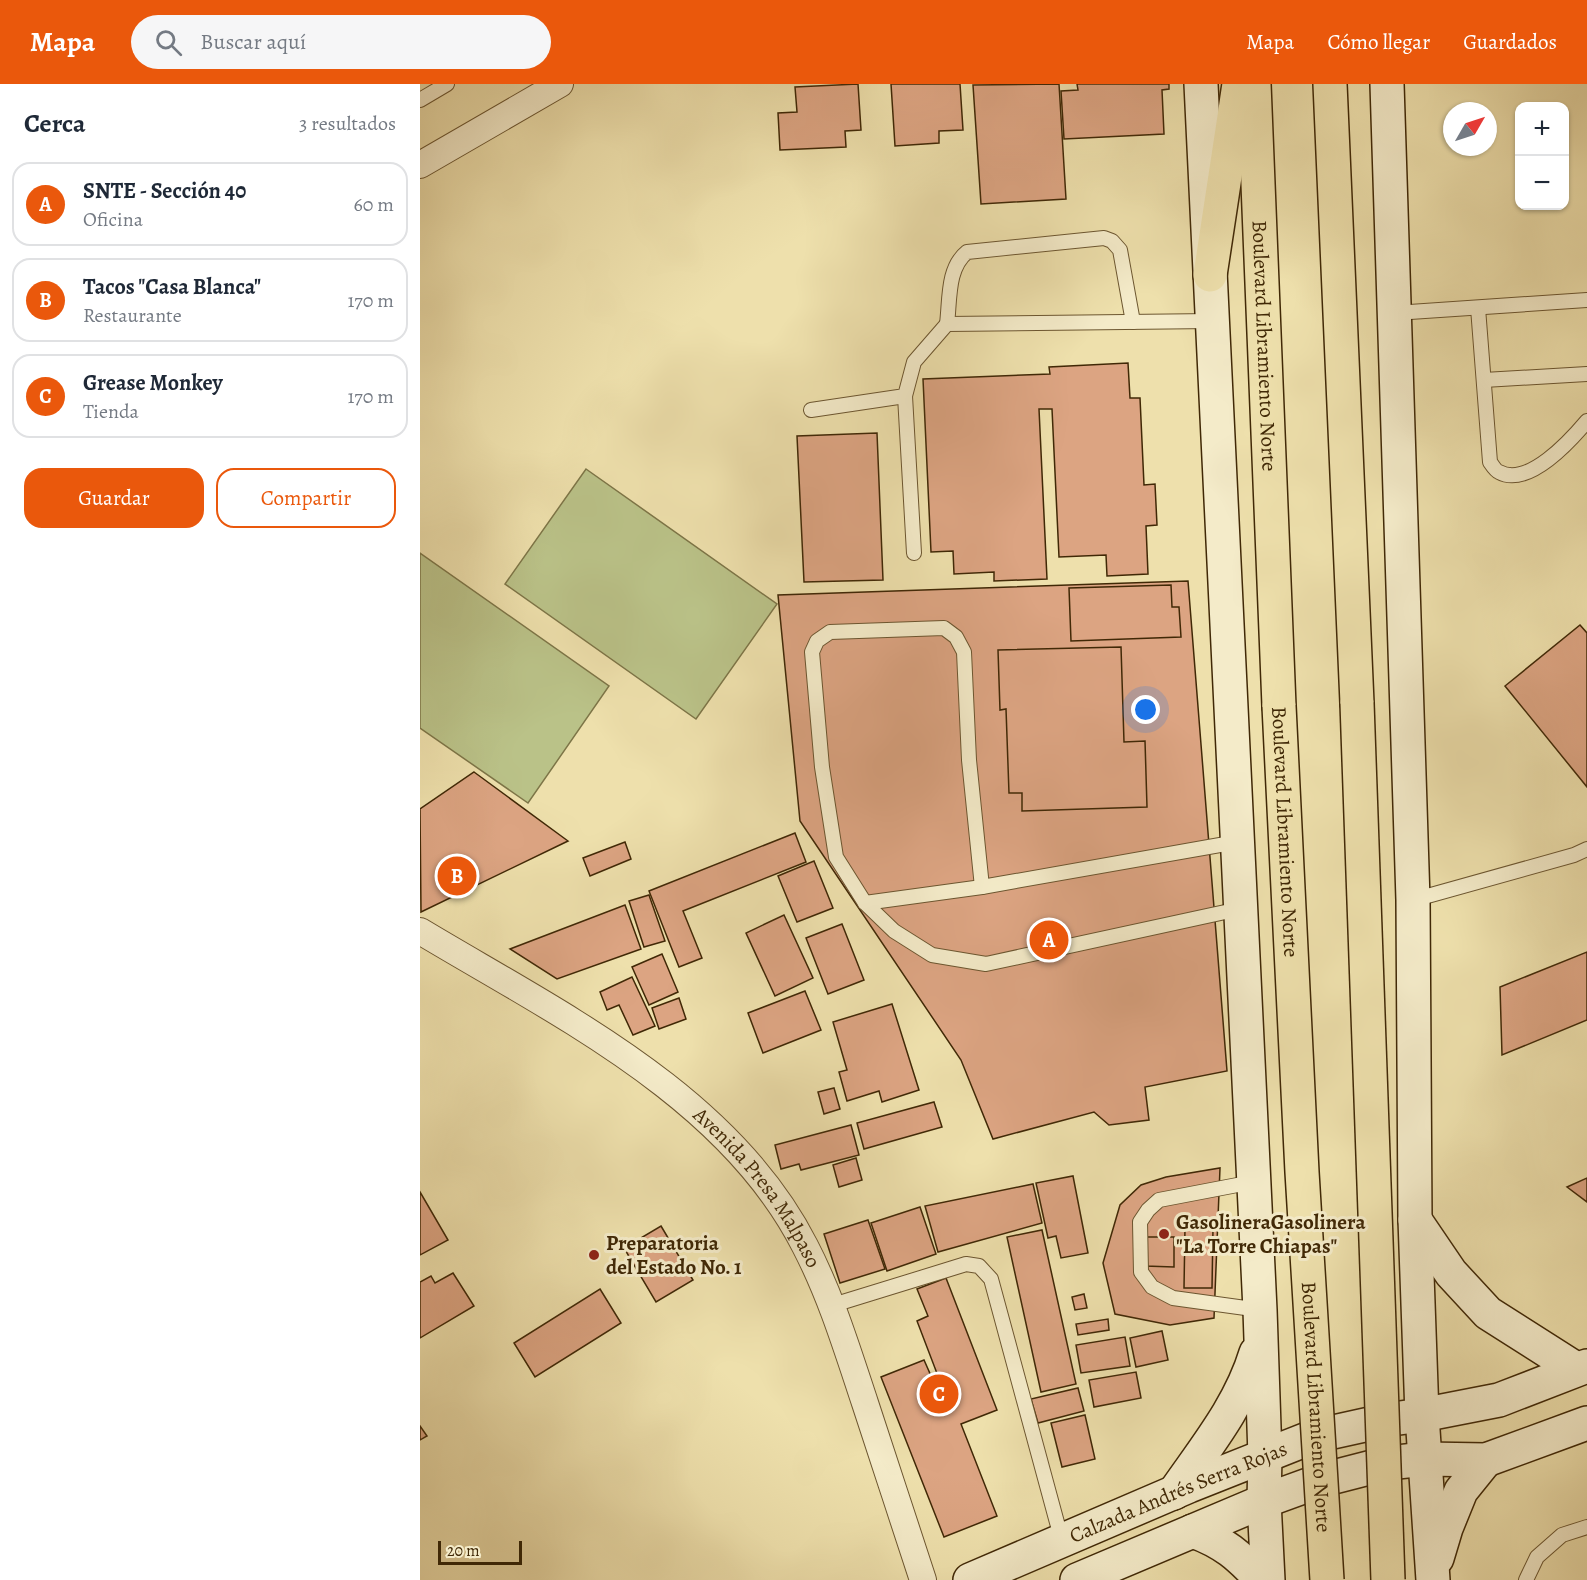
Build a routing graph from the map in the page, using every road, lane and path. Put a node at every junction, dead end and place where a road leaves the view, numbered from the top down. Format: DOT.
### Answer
graph roads {
  1 [pos="447,84"];
  2 [pos="560,84"];
  3 [pos="1201,84"];
  4 [pos="1239,84"];
  5 [pos="1254,84"];
  6 [pos="1330,84"];
  7 [pos="1387,84"];
  8 [pos="420,100"];
  9 [pos="420,165"];
  10 [pos="1210,275"];
  11 [pos="1587,300"];
  12 [pos="1478,308"];
  13 [pos="1395,313"];
  14 [pos="1212,321"];
  15 [pos="1133,322"];
  16 [pos="948,324"];
  17 [pos="1587,374"];
  18 [pos="1484,380"];
  19 [pos="905,396"];
  20 [pos="811,410"];
  21 [pos="1587,421"];
  22 [pos="914,554"];
  23 [pos="1237,842"];
  24 [pos="1587,849"];
  25 [pos="982,887"];
  26 [pos="1413,900"];
  27 [pos="864,903"];
  28 [pos="1239,909"];
  29 [pos="420,931"];
  30 [pos="1253,1182"];
  31 [pos="1415,1219"];
  32 [pos="833,1305"];
  33 [pos="1260,1323"];
  34 [pos="1581,1368"];
  35 [pos="1407,1417"];
  36 [pos="1587,1423"];
  37 [pos="1265,1456"];
  38 [pos="1425,1460"];
  39 [pos="1486,1460"];
  40 [pos="1174,1492"];
  41 [pos="1264,1501"];
  42 [pos="1587,1527"];
  43 [pos="1192,1531"];
  44 [pos="1062,1541"];
  45 [pos="1432,1577"];
  46 [pos="923,1580"];
  47 [pos="970,1580"];
  48 [pos="1077,1580"];
  49 [pos="1262,1580"];
  50 [pos="1268,1580"];
  51 [pos="1327,1580"];
  52 [pos="1388,1580"];
  53 [pos="1526,1580"];
  1 -- 8 [label="lane"];
  2 -- 9 [label="street"];
  3 -- 10 [label="street"];
  4 -- 10 [label="highway"];
  5 -- 51 [label="highway, Boulevard Libramiento Norte, bridge"];
  6 -- 52 [label="highway, bridge"];
  7 -- 13 [label="street"];
  10 -- 14 [label="street"];
  11 -- 12 [label="lane"];
  12 -- 13 [label="lane"];
  12 -- 18 [label="lane"];
  13 -- 26 [label="street"];
  14 -- 15 [label="lane"];
  14 -- 23 [label="street"];
  15 -- 16 [label="lane"];
  15 -- 16 [label="lane"];
  16 -- 19 [label="lane"];
  17 -- 18 [label="lane"];
  18 -- 21 [label="lane"];
  19 -- 20 [label="lane"];
  19 -- 22 [label="lane"];
  23 -- 25 [label="lane"];
  23 -- 28 [label="street"];
  24 -- 26 [label="lane"];
  25 -- 27 [label="lane"];
  25 -- 27 [label="lane"];
  26 -- 31 [label="street"];
  27 -- 28 [label="lane"];
  28 -- 30 [label="street"];
  29 -- 32 [label="street, Avenida Presa Malpaso"];
  30 -- 33 [label="street"];
  30 -- 33 [label="lane"];
  31 -- 34 [label="street"];
  31 -- 35 [label="street"];
  32 -- 44 [label="lane"];
  32 -- 46 [label="street, Avenida Presa Malpaso"];
  33 -- 37 [label="street"];
  33 -- 40 [label="street"];
  34 -- 35 [label="street, Calzada Andrés Serra Rojas"];
  35 -- 37 [label="street, Calzada Andrés Serra Rojas"];
  35 -- 38 [label="street"];
  36 -- 39 [label="street"];
  37 -- 40 [label="street, Calzada Andrés Serra Rojas"];
  37 -- 41 [label="street"];
  38 -- 39 [label="street, Calzada Andrés Serra Rojas"];
  38 -- 41 [label="street, Calzada Andrés Serra Rojas"];
  38 -- 45 [label="street"];
  39 -- 45 [label="street"];
  40 -- 44 [label="street, Calzada Andrés Serra Rojas"];
  41 -- 43 [label="street, Calzada Andrés Serra Rojas"];
  41 -- 50 [label="street"];
  42 -- 53 [label="lane"];
  43 -- 48 [label="street, Calzada Andrés Serra Rojas"];
  43 -- 49 [label="street"];
  44 -- 47 [label="street, Calzada Andrés Serra Rojas"];
}
